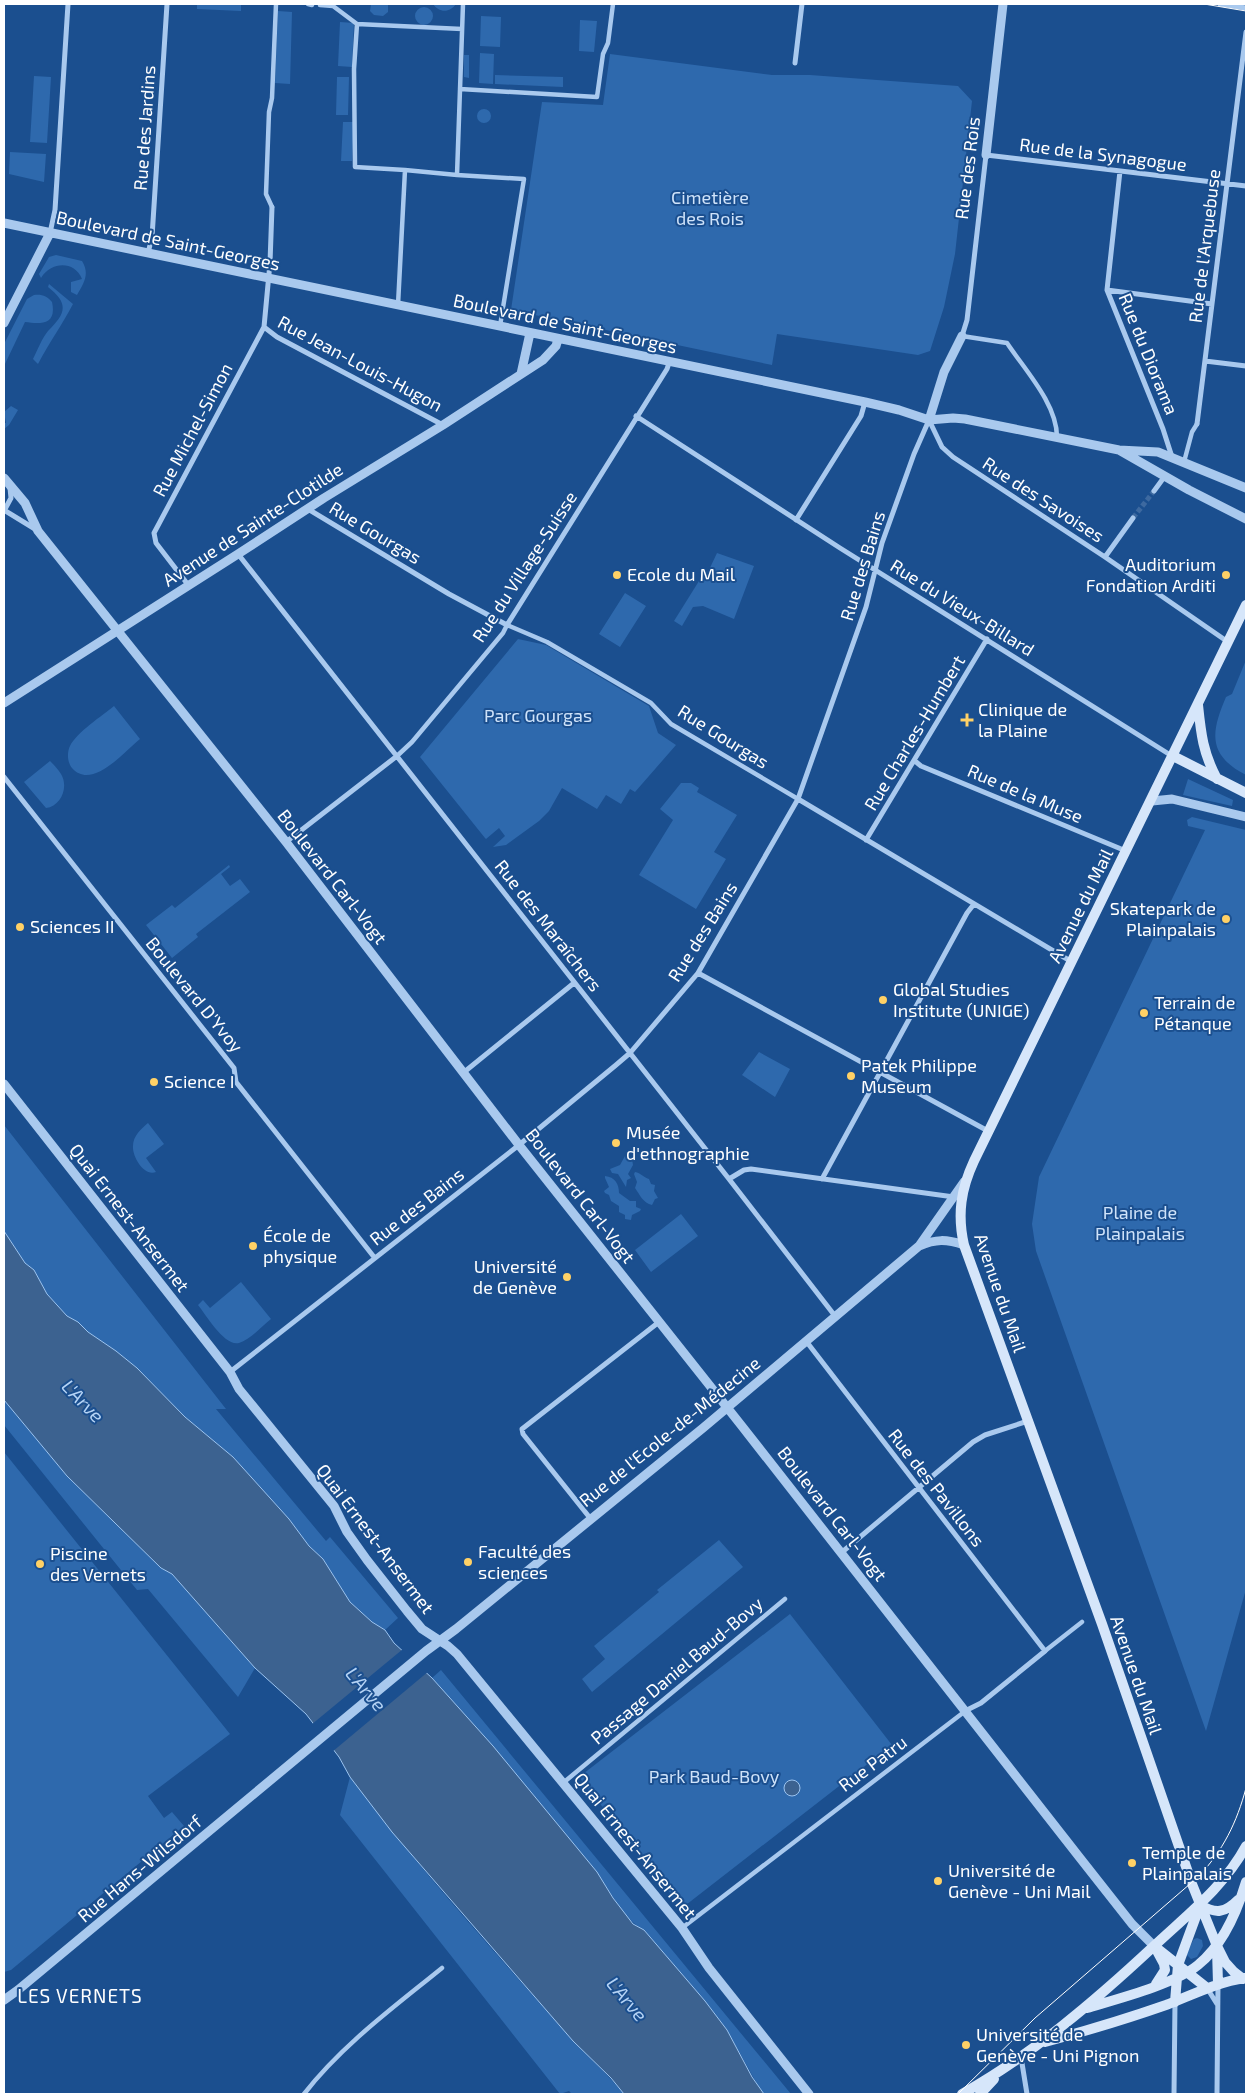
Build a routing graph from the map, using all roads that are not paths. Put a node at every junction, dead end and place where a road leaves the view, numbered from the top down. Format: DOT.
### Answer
graph roads {
  1 [pos="68,4"];
  2 [pos="167,4"];
  3 [pos="276,4"];
  4 [pos="462,4"];
  5 [pos="613,4"];
  6 [pos="802,4"];
  7 [pos="1003,4"];
  8 [pos="1220,4"];
  9 [pos="320,5"];
  10 [pos="1246,8"];
  11 [pos="357,24"];
  12 [pos="462,29"];
  13 [pos="1246,32"];
  14 [pos="795,63"];
  15 [pos="460,90"];
  16 [pos="986,155"];
  17 [pos="405,170"];
  18 [pos="1120,171"];
  19 [pos="457,175"];
  20 [pos="1226,184"];
  21 [pos="1246,186"];
  22 [pos="272,207"];
  23 [pos="4,223"];
  24 [pos="50,233"];
  25 [pos="148,253"];
  26 [pos="269,278"];
  27 [pos="1107,290"];
  28 [pos="1212,304"];
  29 [pos="398,305"];
  30 [pos="4,323"];
  31 [pos="264,327"];
  32 [pos="500,327"];
  33 [pos="530,333"];
  34 [pos="962,336"];
  35 [pos="558,339"];
  36 [pos="1205,360"];
  37 [pos="669,363"];
  38 [pos="1246,366"];
  39 [pos="521,374"];
  40 [pos="865,402"];
  41 [pos="636,416"];
  42 [pos="929,420"];
  43 [pos="1197,424"];
  44 [pos="443,425"];
  45 [pos="1057,437"];
  46 [pos="1119,450"];
  47 [pos="1172,457"];
  48 [pos="1184,462"];
  49 [pos="1165,475"];
  50 [pos="4,478"];
  51 [pos="10,485"];
  52 [pos="1246,488"];
  53 [pos="1154,491"];
  54 [pos="308,508"];
  55 [pos="4,511"];
  56 [pos="1133,518"];
  57 [pos="1246,519"];
  58 [pos="796,520"];
  59 [pos="38,531"];
  60 [pos="238,554"];
  61 [pos="1105,557"];
  62 [pos="875,570"];
  63 [pos="189,586"];
  64 [pos="1246,605"];
  65 [pos="507,625"];
  66 [pos="117,630"];
  67 [pos="987,639"];
  68 [pos="1228,642"];
  69 [pos="4,703"];
  70 [pos="1198,704"];
  71 [pos="397,756"];
  72 [pos="1173,756"];
  73 [pos="914,761"];
  74 [pos="4,777"];
  75 [pos="1218,780"];
  76 [pos="1246,793"];
  77 [pos="798,799"];
  78 [pos="1152,800"];
  79 [pos="1246,817"];
  80 [pos="866,840"];
  81 [pos="286,842"];
  82 [pos="1126,851"];
  83 [pos="974,904"];
  84 [pos="1072,962"];
  85 [pos="698,973"];
  86 [pos="574,984"];
  87 [pos="630,1053"];
  88 [pos="880,1072"];
  89 [pos="463,1073"];
  90 [pos="4,1084"];
  91 [pos="989,1132"];
  92 [pos="519,1145"];
  93 [pos="729,1179"];
  94 [pos="822,1180"];
  95 [pos="964,1182"];
  96 [pos="955,1197"];
  97 [pos="964,1245"];
  98 [pos="919,1246"];
  99 [pos="374,1257"];
  100 [pos="834,1316"];
  101 [pos="658,1322"];
  102 [pos="806,1341"];
  103 [pos="230,1372"];
  104 [pos="727,1408"];
  105 [pos="1028,1421"];
  106 [pos="919,1488"];
  107 [pos="590,1518"];
  108 [pos="841,1553"];
  109 [pos="785,1599"];
  110 [pos="1082,1622"];
  111 [pos="440,1640"];
  112 [pos="426,1651"];
  113 [pos="1045,1651"];
  114 [pos="964,1712"];
  115 [pos="563,1783"];
  116 [pos="1246,1846"];
  117 [pos="1244,1889"];
  118 [pos="1200,1905"];
  119 [pos="682,1928"];
  120 [pos="1154,1946"];
  121 [pos="1217,1946"];
  122 [pos="1178,1965"];
  123 [pos="442,1968"];
  124 [pos="1188,1972"];
  125 [pos="1177,1977"];
  126 [pos="1244,1978"];
  127 [pos="1218,1984"];
  128 [pos="1153,1986"];
  129 [pos="1207,1988"];
  130 [pos="4,2000"];
  131 [pos="1175,2002"];
  132 [pos="1218,2007"];
  133 [pos="1083,2010"];
  134 [pos="1040,2044"];
  135 [pos="1021,2057"];
  136 [pos="1002,2071"];
  137 [pos="304,2094"];
  138 [pos="809,2094"];
  139 [pos="962,2094"];
  140 [pos="980,2094"];
  141 [pos="1027,2094"];
  142 [pos="1174,2094"];
  143 [pos="1217,2094"];
  1 -- 24 [label="street"];
  2 -- 25 [label="street, Rue des Jardins"];
  3 -- 22 [label="street"];
  4 -- 12 [label="street"];
  5 -- 15 [label="street"];
  6 -- 14 [label="street"];
  7 -- 16 [label="street, Rue des Rois"];
  8 -- 10 [label="street"];
  9 -- 11 [label="street"];
  11 -- 12 [label="street"];
  11 -- 17 [label="street"];
  12 -- 15 [label="street"];
  13 -- 20 [label="street, Rue de l'Arquebuse"];
  15 -- 19 [label="street"];
  16 -- 18 [label="street, Rue de la Synagogue"];
  16 -- 34 [label="street, Rue des Rois"];
  17 -- 19 [label="street"];
  17 -- 29 [label="street"];
  18 -- 20 [label="street, Rue de la Synagogue"];
  18 -- 27 [label="street, Rue du Diorama"];
  19 -- 32 [label="street"];
  20 -- 21 [label="street, Rue de la Synagogue"];
  20 -- 28 [label="street, Rue de l'Arquebuse"];
  22 -- 26 [label="street, Rue Michel-Simon"];
  23 -- 24 [label="street, Boulevard de Saint-Georges"];
  24 -- 25 [label="street, Boulevard de Saint-Georges"];
  24 -- 30 [label="street"];
  25 -- 26 [label="street, Boulevard de Saint-Georges"];
  26 -- 29 [label="street, Boulevard de Saint-Georges"];
  26 -- 31 [label="street, Rue Michel-Simon"];
  27 -- 28 [label="street"];
  27 -- 47 [label="street, Rue du Diorama"];
  28 -- 36 [label="street, Rue de l'Arquebuse"];
  29 -- 32 [label="street, Boulevard de Saint-Georges"];
  31 -- 44 [label="street, Rue Jean-Louis-Hugon"];
  31 -- 63 [label="street, Rue Michel-Simon"];
  32 -- 33 [label="street, Boulevard de Saint-Georges"];
  33 -- 35 [label="street, Boulevard de Saint-Georges"];
  33 -- 39 [label="street"];
  34 -- 42 [label="street, Rue des Rois"];
  34 -- 45 [label="street"];
  35 -- 37 [label="street, Boulevard de Saint-Georges"];
  35 -- 39 [label="street, Avenue de Sainte-Clotilde"];
  36 -- 38 [label="street"];
  36 -- 43 [label="street, Rue de l'Arquebuse"];
  37 -- 40 [label="street, Boulevard de Saint-Georges"];
  37 -- 41 [label="street, Rue du Village-Suisse"];
  39 -- 44 [label="street, Avenue de Sainte-Clotilde"];
  40 -- 42 [label="street, Boulevard de Saint-Georges"];
  40 -- 58 [label="street"];
  41 -- 58 [label="street, Rue du Vieux-Billard"];
  41 -- 65 [label="street, Rue du Village-Suisse"];
  42 -- 45 [label="street, Boulevard de Saint-Georges"];
  42 -- 61 [label="street, Rue des Savoises"];
  42 -- 62 [label="street, Rue des Bains"];
  43 -- 48 [label="street, Rue de l'Arquebuse"];
  44 -- 54 [label="street, Avenue de Sainte-Clotilde"];
  45 -- 46 [label="street, Boulevard de Saint-Georges"];
  46 -- 47 [label="street"];
  46 -- 49 [label="street"];
  47 -- 48 [label="street"];
  48 -- 52 [label="street"];
  49 -- 53 [label="street"];
  49 -- 57 [label="street"];
  50 -- 51 [label="street, Boulevard Carl-Vogt"];
  51 -- 55 [label="street"];
  51 -- 59 [label="street, Boulevard Carl-Vogt"];
  54 -- 60 [label="street, Avenue de Sainte-Clotilde"];
  54 -- 65 [label="street, Rue Gourgas"];
  55 -- 59 [label="street"];
  56 -- 61 [label="street"];
  58 -- 62 [label="street, Rue du Vieux-Billard"];
  59 -- 66 [label="street, Boulevard Carl-Vogt"];
  60 -- 63 [label="street, Avenue de Sainte-Clotilde"];
  60 -- 71 [label="street, Rue des Maraîchers"];
  61 -- 68 [label="street, Rue des Savoises"];
  62 -- 67 [label="street, Rue du Vieux-Billard"];
  62 -- 77 [label="street, Rue des Bains"];
  63 -- 66 [label="street, Avenue de Sainte-Clotilde"];
  64 -- 68 [label="main road, Avenue du Mail"];
  65 -- 71 [label="street, Rue du Village-Suisse"];
  65 -- 77 [label="street, Rue Gourgas"];
  66 -- 69 [label="street, Avenue de Sainte-Clotilde"];
  66 -- 81 [label="street, Boulevard Carl-Vogt"];
  67 -- 72 [label="street, Rue du Vieux-Billard"];
  67 -- 73 [label="street, Rue Charles-Humbert"];
  68 -- 70 [label="main road, Avenue du Mail"];
  70 -- 72 [label="main road, Avenue du Mail"];
  70 -- 75 [label="main road"];
  71 -- 81 [label="street, Rue du Village-Suisse"];
  71 -- 86 [label="street, Rue des Maraîchers"];
  72 -- 75 [label="main road"];
  72 -- 78 [label="main road, Avenue du Mail"];
  73 -- 80 [label="street, Rue Charles-Humbert"];
  73 -- 82 [label="street, Rue de la Muse"];
  74 -- 99 [label="street, Boulevard D'Yvoy"];
  75 -- 76 [label="main road"];
  77 -- 80 [label="street, Rue Gourgas"];
  77 -- 85 [label="street, Rue des Bains"];
  78 -- 79 [label="street"];
  78 -- 82 [label="main road, Avenue du Mail"];
  80 -- 83 [label="street, Rue Gourgas"];
  81 -- 89 [label="street, Boulevard Carl-Vogt"];
  82 -- 84 [label="main road, Avenue du Mail"];
  83 -- 84 [label="street, Rue Gourgas"];
  83 -- 88 [label="street"];
  84 -- 91 [label="main road, Avenue du Mail"];
  85 -- 87 [label="street, Rue des Bains"];
  85 -- 88 [label="street"];
  86 -- 87 [label="street, Rue des Maraîchers"];
  86 -- 89 [label="street"];
  87 -- 92 [label="street, Rue des Bains"];
  87 -- 93 [label="street, Rue des Maraîchers"];
  88 -- 91 [label="street"];
  88 -- 94 [label="street"];
  89 -- 92 [label="street, Boulevard Carl-Vogt"];
  90 -- 103 [label="street, Quai Ernest-Ansermet"];
  91 -- 95 [label="main road, Avenue du Mail"];
  92 -- 99 [label="street, Rue des Bains"];
  92 -- 101 [label="street, Boulevard Carl-Vogt"];
  93 -- 94 [label="street"];
  93 -- 100 [label="street, Rue des Maraîchers"];
  94 -- 96 [label="street"];
  95 -- 96 [label="street"];
  95 -- 97 [label="main road, Avenue du Mail"];
  96 -- 98 [label="street"];
  97 -- 98 [label="street"];
  97 -- 105 [label="main road, Avenue du Mail"];
  98 -- 100 [label="street, Rue de l'Ecole-de-Médecine"];
  99 -- 103 [label="street, Rue des Bains"];
  100 -- 102 [label="street, Rue de l'Ecole-de-Médecine"];
  101 -- 104 [label="street, Boulevard Carl-Vogt"];
  101 -- 107 [label="street"];
  102 -- 104 [label="street, Rue de l'Ecole-de-Médecine"];
  102 -- 106 [label="street, Rue des Pavillons"];
  103 -- 111 [label="street, Quai Ernest-Ansermet"];
  104 -- 107 [label="street, Rue de l'Ecole-de-Médecine"];
  104 -- 108 [label="street, Boulevard Carl-Vogt"];
  105 -- 106 [label="street"];
  105 -- 118 [label="main road, Avenue du Mail"];
  106 -- 108 [label="street"];
  106 -- 113 [label="street, Rue des Pavillons"];
  107 -- 111 [label="street, Rue de l'Ecole-de-Médecine"];
  108 -- 114 [label="street, Boulevard Carl-Vogt"];
  109 -- 115 [label="street, Passage Daniel Baud-Bovy"];
  110 -- 113 [label="street, Rue Patru"];
  111 -- 112 [label="street, Rue de l'Ecole-de-Médecine"];
  111 -- 115 [label="street, Quai Ernest-Ansermet"];
  112 -- 130 [label="street, Rue Hans-Wilsdorf"];
  113 -- 114 [label="street, Rue Patru"];
  114 -- 119 [label="street, Rue Patru"];
  114 -- 120 [label="street, Boulevard Carl-Vogt"];
  115 -- 119 [label="street, Quai Ernest-Ansermet"];
  116 -- 118 [label="main road"];
  117 -- 118 [label="main road"];
  117 -- 121 [label="main road"];
  118 -- 120 [label="main road"];
  118 -- 121 [label="main road, Avenue du Mail"];
  118 -- 122 [label="main road"];
  119 -- 138 [label="street, Quai Ernest-Ansermet"];
  120 -- 122 [label="main road"];
  120 -- 128 [label="main road"];
  120 -- 133 [label="main road"];
  121 -- 124 [label="main road"];
  121 -- 126 [label="main road"];
  121 -- 127 [label="main road"];
  122 -- 124 [label="main road"];
  122 -- 125 [label="main road"];
  123 -- 137 [label="street"];
  124 -- 125 [label="main road"];
  124 -- 129 [label="main road"];
  125 -- 128 [label="main road"];
  125 -- 131 [label="main road"];
  126 -- 127 [label="main road"];
  127 -- 129 [label="main road"];
  127 -- 132 [label="street"];
  128 -- 133 [label="main road"];
  129 -- 131 [label="main road"];
  129 -- 132 [label="street"];
  131 -- 134 [label="main road"];
  131 -- 142 [label="street"];
  132 -- 143 [label="street"];
  133 -- 134 [label="main road"];
  134 -- 135 [label="main road"];
  135 -- 136 [label="main road"];
  135 -- 141 [label="street"];
  136 -- 139 [label="main road"];
  136 -- 140 [label="main road"];
}
